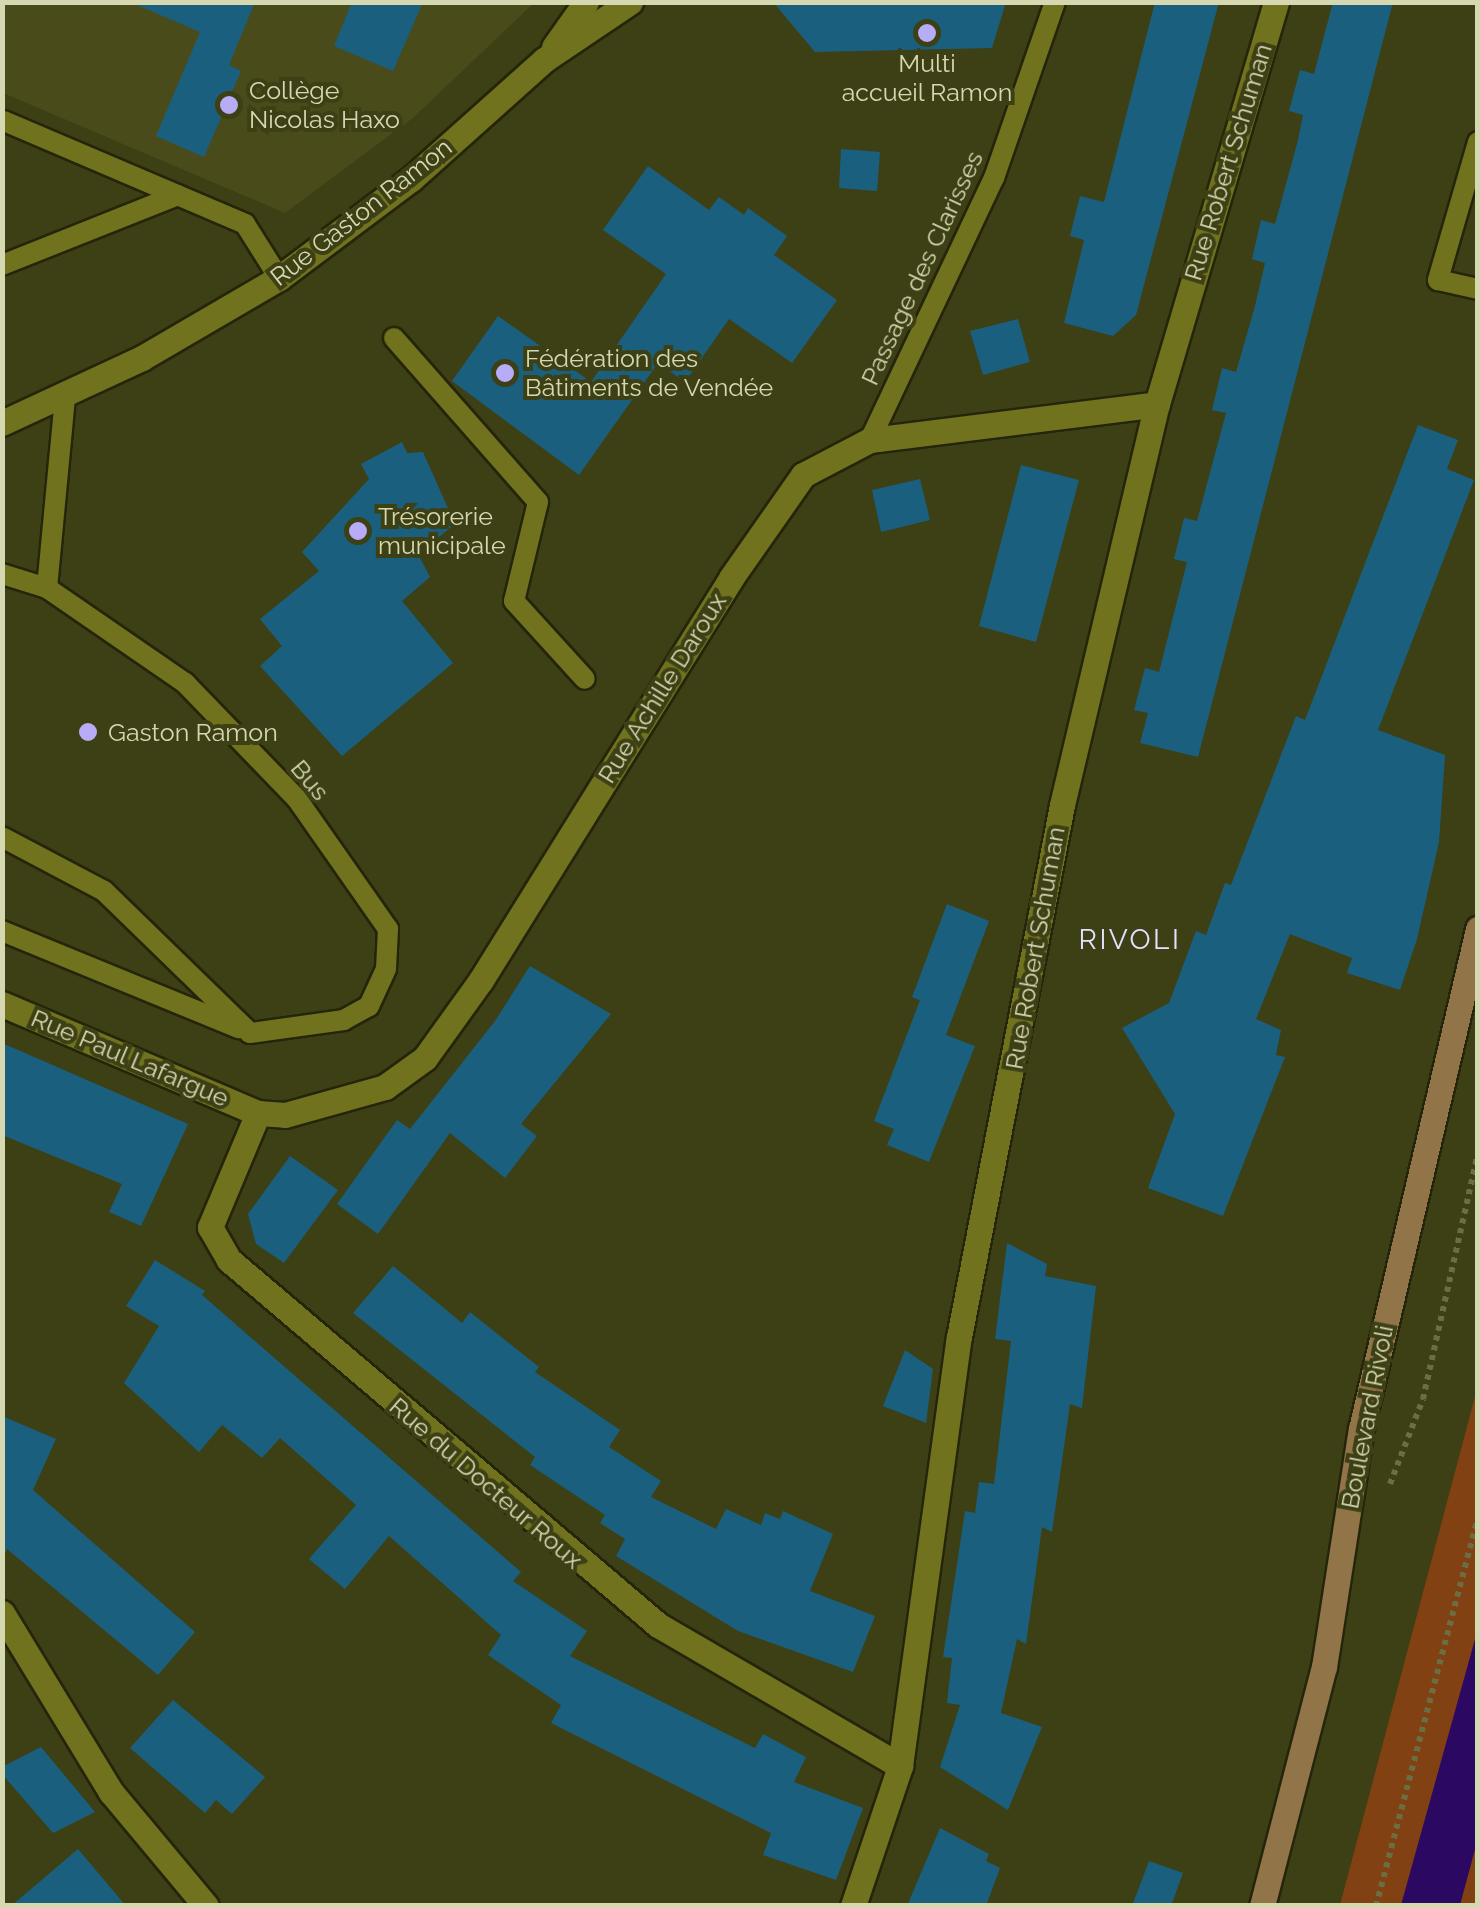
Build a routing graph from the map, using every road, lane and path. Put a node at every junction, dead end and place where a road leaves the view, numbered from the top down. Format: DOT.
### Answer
graph roads {
  1 [pos="586,2"];
  2 [pos="630,2"];
  3 [pos="1055,2"];
  4 [pos="1276,2"];
  5 [pos="544,60"];
  6 [pos="4,121"];
  7 [pos="1478,142"];
  8 [pos="178,195"];
  9 [pos="2,265"];
  10 [pos="279,278"];
  11 [pos="1478,289"];
  12 [pos="394,338"];
  13 [pos="65,396"];
  14 [pos="1157,404"];
  15 [pos="2,423"];
  16 [pos="870,440"];
  17 [pos="2,574"];
  18 [pos="47,588"];
  19 [pos="584,679"];
  20 [pos="2,837"];
  21 [pos="1478,928"];
  22 [pos="2,931"];
  23 [pos="2,1004"];
  24 [pos="250,1033"];
  25 [pos="258,1112"];
  26 [pos="1478,1152"];
  27 [pos="1388,1488"];
  28 [pos="1478,1518"];
  29 [pos="2,1613"];
  30 [pos="900,1766"];
  31 [pos="206,1906"];
  32 [pos="854,1906"];
  33 [pos="1262,1906"];
  34 [pos="1376,1906"];
  1 -- 5 [label="street, Rue Gaston Ramon"];
  2 -- 5 [label="street, Rue Gaston Ramon"];
  3 -- 16 [label="lane, Passage des Clarisses"];
  4 -- 14 [label="street, Rue Robert Schuman"];
  5 -- 10 [label="street, Rue Gaston Ramon"];
  6 -- 8 [label="lane"];
  7 -- 11 [label="lane"];
  8 -- 9 [label="lane"];
  8 -- 10 [label="lane"];
  10 -- 13 [label="street, Rue Gaston Ramon"];
  12 -- 19 [label="lane"];
  13 -- 15 [label="street, Rue Gaston Ramon"];
  13 -- 18 [label="lane"];
  14 -- 16 [label="street, Rue Achille Daroux"];
  14 -- 30 [label="street, Rue Robert Schuman"];
  16 -- 25 [label="street, Rue Achille Daroux"];
  17 -- 18 [label="lane, Bus"];
  18 -- 24 [label="lane, Bus"];
  20 -- 24 [label="lane"];
  21 -- 33 [label="street, Boulevard Rivoli"];
  22 -- 24 [label="lane"];
  23 -- 25 [label="street, Rue Paul Lafargue"];
  25 -- 30 [label="street, Rue du Docteur Roux"];
  26 -- 27 [label="path"];
  28 -- 34 [label="path"];
  29 -- 31 [label="street"];
  30 -- 32 [label="street, Rue Robert Schuman"];
}
